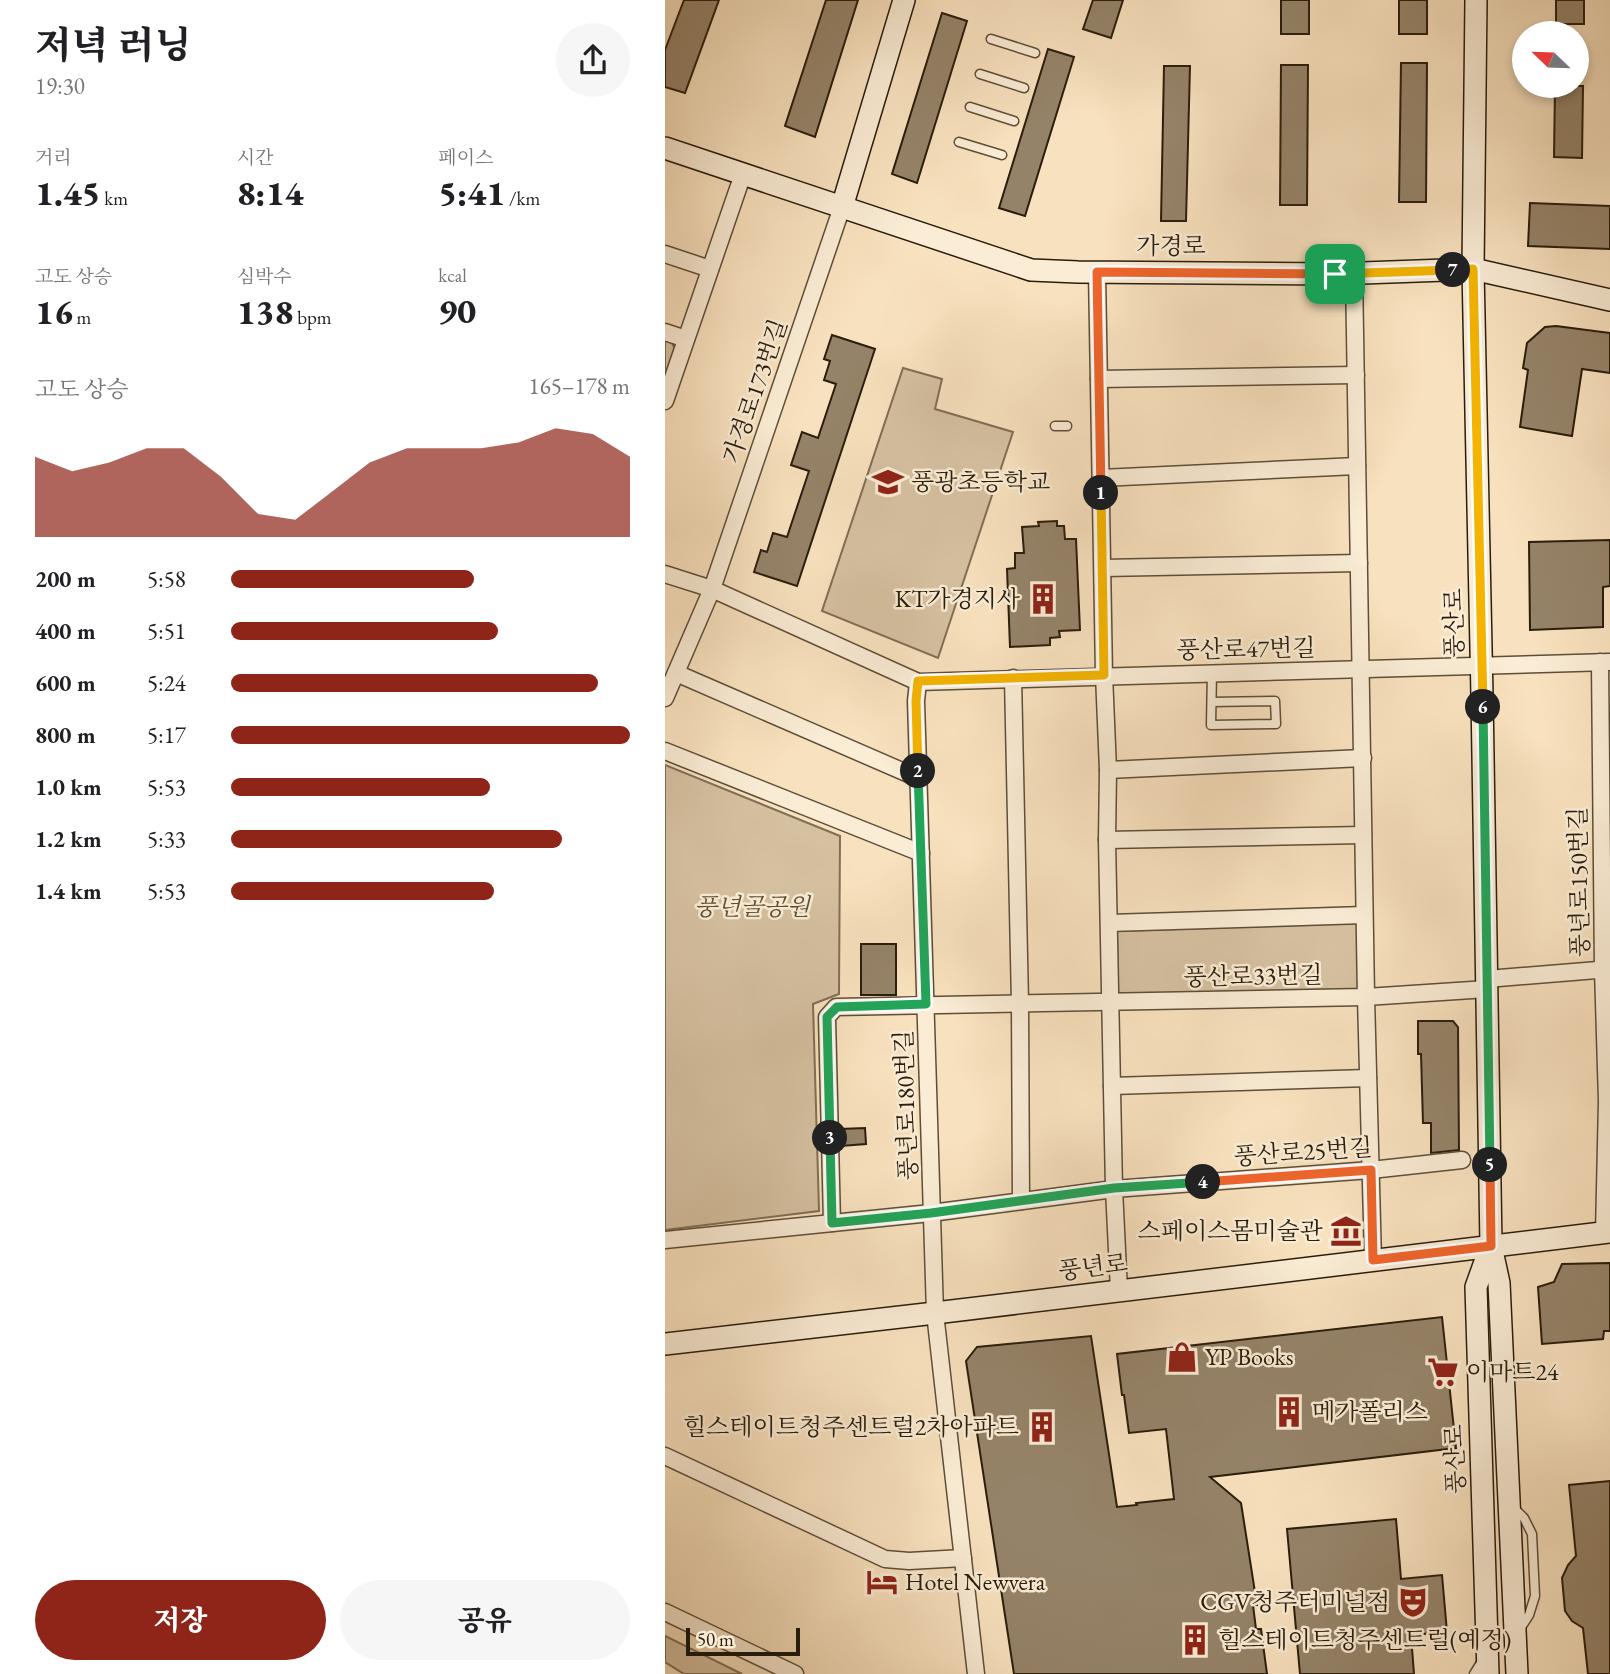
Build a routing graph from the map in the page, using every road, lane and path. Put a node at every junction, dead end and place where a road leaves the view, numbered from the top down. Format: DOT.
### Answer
graph roads {
  1 [pos="904,0"];
  2 [pos="1476,0"];
  3 [pos="991,39"];
  4 [pos="1035,53"];
  5 [pos="980,74"];
  6 [pos="1024,88"];
  7 [pos="970,107"];
  8 [pos="1014,121"];
  9 [pos="960,142"];
  10 [pos="665,148"];
  11 [pos="1002,155"];
  12 [pos="743,174"];
  13 [pos="842,207"];
  14 [pos="665,254"];
  15 [pos="710,269"];
  16 [pos="1473,269"];
  17 [pos="1097,272"];
  18 [pos="1354,273"];
  19 [pos="1610,300"];
  20 [pos="665,332"];
  21 [pos="686,339"];
  22 [pos="1356,374"];
  23 [pos="1099,379"];
  24 [pos="665,401"];
  25 [pos="1055,426"];
  26 [pos="1067,426"];
  27 [pos="1357,466"];
  28 [pos="1101,478"];
  29 [pos="1359,563"];
  30 [pos="1103,568"];
  31 [pos="665,575"];
  32 [pos="712,589"];
  33 [pos="1605,662"];
  34 [pos="1481,666"];
  35 [pos="1360,669"];
  36 [pos="1212,672"];
  37 [pos="676,673"];
  38 [pos="1104,675"];
  39 [pos="1013,678"];
  40 [pos="918,681"];
  41 [pos="665,698"];
  42 [pos="1212,702"];
  43 [pos="665,751"];
  44 [pos="1363,758"];
  45 [pos="1108,769"];
  46 [pos="918,778"];
  47 [pos="1363,835"];
  48 [pos="1107,840"];
  49 [pos="921,853"];
  50 [pos="1364,915"];
  51 [pos="1109,923"];
  52 [pos="1607,970"];
  53 [pos="1487,984"];
  54 [pos="1366,997"];
  55 [pos="1110,1001"];
  56 [pos="1020,1003"];
  57 [pos="926,1004"];
  58 [pos="1368,1079"];
  59 [pos="1112,1086"];
  60 [pos="1608,1101"];
  61 [pos="1462,1160"];
  62 [pos="1371,1170"];
  63 [pos="1114,1188"];
  64 [pos="1021,1201"];
  65 [pos="931,1213"];
  66 [pos="832,1223"];
  67 [pos="1607,1233"];
  68 [pos="665,1240"];
  69 [pos="1491,1246"];
  70 [pos="1373,1260"];
  71 [pos="1119,1291"];
  72 [pos="935,1313"];
  73 [pos="665,1344"];
  74 [pos="665,1456"];
  75 [pos="963,1558"];
  76 [pos="665,1612"];
  77 [pos="1488,1653"];
  78 [pos="795,1674"];
  79 [pos="977,1674"];
  80 [pos="1473,1674"];
  81 [pos="1488,1674"];
  82 [pos="1517,1674"];
  1 -- 13 [label="street"];
  2 -- 16 [label="street, 풍산로"];
  3 -- 4 [label="lane"];
  5 -- 6 [label="lane"];
  7 -- 8 [label="lane"];
  9 -- 11 [label="lane"];
  10 -- 12 [label="street, 가경로"];
  12 -- 13 [label="street, 가경로"];
  12 -- 15 [label="street"];
  13 -- 17 [label="street, 가경로"];
  13 -- 32 [label="street, 가경로173번길"];
  14 -- 15 [label="street"];
  15 -- 21 [label="street"];
  16 -- 18 [label="street, 가경로"];
  16 -- 19 [label="street, 가경로"];
  16 -- 34 [label="street, 풍산로"];
  17 -- 18 [label="street, 가경로"];
  17 -- 23 [label="street"];
  18 -- 22 [label="street"];
  20 -- 21 [label="street"];
  21 -- 24 [label="street"];
  22 -- 23 [label="street"];
  22 -- 27 [label="street"];
  23 -- 28 [label="street"];
  25 -- 26 [label="lane"];
  27 -- 28 [label="street"];
  27 -- 29 [label="street"];
  28 -- 30 [label="street"];
  29 -- 30 [label="street"];
  29 -- 35 [label="street"];
  30 -- 38 [label="street"];
  31 -- 32 [label="street, 풍산로47번길"];
  32 -- 37 [label="street, 가경로173번길"];
  32 -- 40 [label="street, 풍산로47번길"];
  33 -- 34 [label="street, 풍산로47번길"];
  33 -- 52 [label="street, 풍년로150번길"];
  34 -- 35 [label="street, 풍산로47번길"];
  34 -- 53 [label="street, 풍산로"];
  35 -- 36 [label="street, 풍산로47번길"];
  35 -- 44 [label="street"];
  36 -- 38 [label="street, 풍산로47번길"];
  36 -- 42 [label="lane"];
  37 -- 41 [label="street, 가경로173번길"];
  37 -- 46 [label="street"];
  38 -- 39 [label="street, 풍산로47번길"];
  38 -- 45 [label="street"];
  39 -- 40 [label="street, 풍산로47번길"];
  39 -- 56 [label="street"];
  40 -- 46 [label="street, 풍년로180번길"];
  42 -- 42 [label="lane"];
  43 -- 49 [label="street"];
  44 -- 45 [label="street"];
  44 -- 47 [label="street"];
  45 -- 48 [label="street"];
  46 -- 49 [label="street, 풍년로180번길"];
  47 -- 48 [label="street"];
  47 -- 50 [label="street"];
  48 -- 51 [label="street"];
  49 -- 57 [label="street, 풍년로180번길"];
  50 -- 51 [label="street"];
  50 -- 54 [label="street"];
  51 -- 55 [label="street"];
  52 -- 53 [label="street, 풍산로33번길"];
  52 -- 60 [label="street, 풍년로150번길"];
  53 -- 54 [label="street, 풍산로33번길"];
  53 -- 69 [label="street, 풍산로"];
  54 -- 55 [label="street, 풍산로33번길"];
  54 -- 58 [label="street"];
  55 -- 56 [label="street, 풍산로33번길"];
  55 -- 59 [label="street"];
  56 -- 57 [label="street, 풍산로33번길"];
  56 -- 64 [label="street"];
  57 -- 65 [label="street, 풍년로180번길"];
  57 -- 66 [label="street"];
  58 -- 59 [label="street"];
  58 -- 62 [label="street"];
  59 -- 63 [label="street"];
  60 -- 67 [label="street, 풍년로150번길"];
  61 -- 62 [label="street, 풍산로25번길"];
  62 -- 63 [label="street, 풍산로25번길"];
  62 -- 70 [label="street"];
  63 -- 64 [label="street, 풍산로25번길"];
  63 -- 71 [label="street"];
  64 -- 65 [label="street, 풍산로25번길"];
  65 -- 66 [label="street, 풍산로25번길"];
  65 -- 72 [label="street, 풍년로180번길"];
  66 -- 68 [label="street, 풍산로25번길"];
  67 -- 69 [label="street, 풍년로"];
  69 -- 70 [label="street, 풍년로"];
  69 -- 77 [label="street, 풍산로"];
  69 -- 82 [label="street, 풍산로"];
  70 -- 71 [label="street, 풍년로"];
  71 -- 72 [label="street, 풍년로"];
  72 -- 73 [label="street, 풍년로"];
  72 -- 75 [label="street, 풍년로180번길"];
  74 -- 75 [label="street"];
  75 -- 79 [label="street, 풍년로180번길"];
  76 -- 78 [label="street"];
  77 -- 80 [label="lane"];
  77 -- 81 [label="street, 풍산로"];
}
